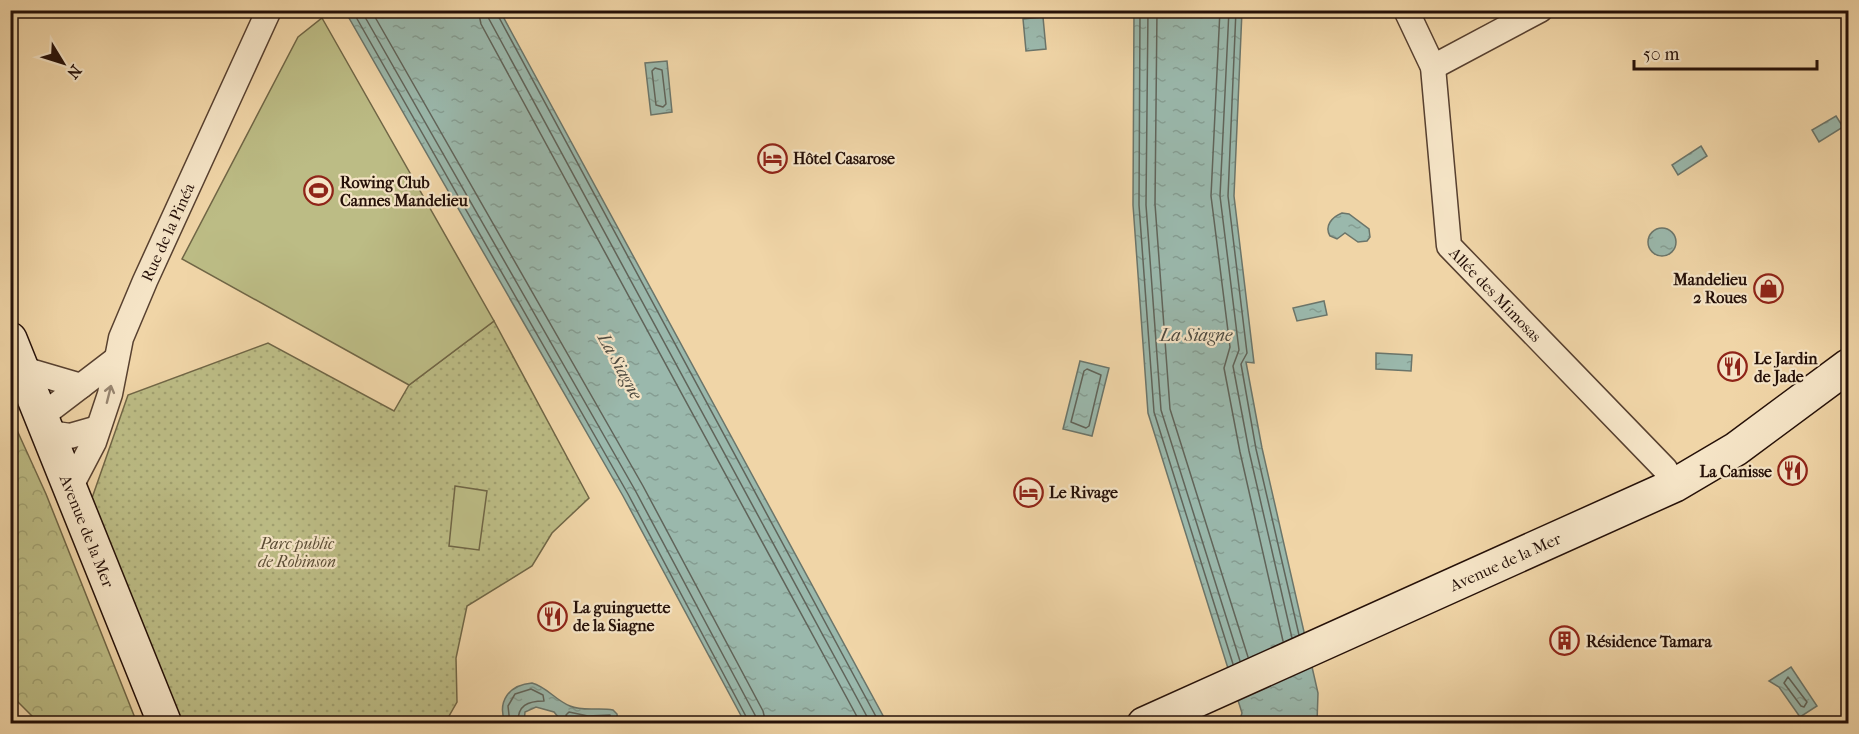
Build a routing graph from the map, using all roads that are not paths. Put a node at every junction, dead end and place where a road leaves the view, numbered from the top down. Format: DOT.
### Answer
graph roads {
  1 [pos="269,10"];
  2 [pos="1406,10"];
  3 [pos="1540,10"];
  4 [pos="1433,67"];
  5 [pos="10,339"];
  6 [pos="116,360"];
  7 [pos="1848,366"];
  8 [pos="23,369"];
  9 [pos="81,386"];
  10 [pos="46,424"];
  11 [pos="98,428"];
  12 [pos="1675,485"];
  13 [pos="71,486"];
  14 [pos="165,723"];
  15 [pos="1144,723"];
  1 -- 6 [label="street, Rue de la Pinéa"];
  2 -- 4 [label="street"];
  3 -- 4 [label="street"];
  4 -- 12 [label="street, Allée des Mimosas"];
  5 -- 8 [label="main road, Avenue de la Mer"];
  6 -- 9 [label="street"];
  11 -- 6 [label="street, Rue de la Pinéa, one-way"];
  7 -- 12 [label="main road, Avenue de la Mer"];
  8 -- 9 [label="street"];
  8 -- 10 [label="main road, Avenue de la Mer"];
  9 -- 10 [label="street"];
  10 -- 11 [label="street"];
  10 -- 13 [label="main road, Avenue de la Mer"];
  11 -- 13 [label="street, Rue de la Pinéa"];
  12 -- 15 [label="main road, Avenue de la Mer"];
  13 -- 14 [label="main road, Avenue de la Mer"];
}
